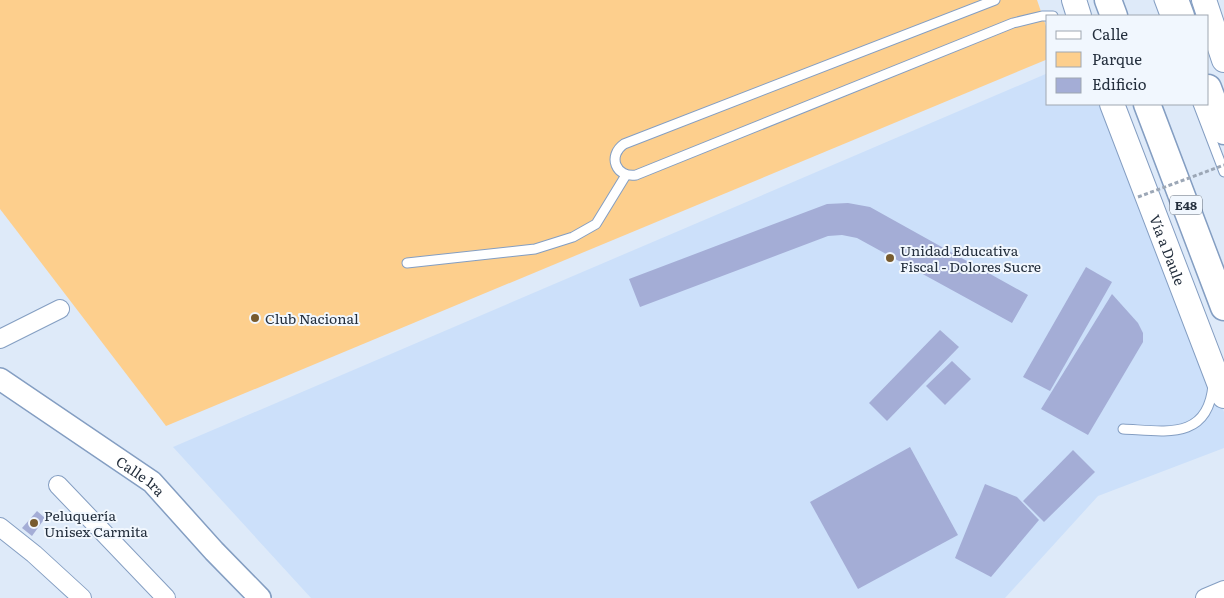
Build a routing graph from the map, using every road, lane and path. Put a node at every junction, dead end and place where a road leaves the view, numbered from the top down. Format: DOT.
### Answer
graph roads {
  1 [pos="995,0"];
  2 [pos="1074,0"];
  3 [pos="1108,0"];
  4 [pos="1115,0"];
  5 [pos="1159,0"];
  6 [pos="1175,0"];
  7 [pos="1204,0"];
  8 [pos="1079,15"];
  9 [pos="1114,15"];
  10 [pos="1121,15"];
  11 [pos="1165,15"];
  12 [pos="1181,15"];
  13 [pos="1046,16"];
  14 [pos="1224,60"];
  15 [pos="1209,91"];
  16 [pos="1112,105"];
  17 [pos="1147,105"];
  18 [pos="1154,105"];
  19 [pos="1198,105"];
  20 [pos="1224,131"];
  21 [pos="1224,165"];
  22 [pos="1224,172"];
  23 [pos="626,175"];
  24 [pos="1138,197"];
  25 [pos="407,263"];
  26 [pos="1224,280"];
  27 [pos="1224,307"];
  28 [pos="60,309"];
  29 [pos="0,339"];
  30 [pos="1214,371"];
  31 [pos="0,379"];
  32 [pos="1224,396"];
  33 [pos="1123,429"];
  34 [pos="58,484"];
  35 [pos="0,527"];
  36 [pos="1224,590"];
  37 [pos="82,598"];
  38 [pos="166,598"];
  39 [pos="260,598"];
  40 [pos="1206,598"];
  1 -- 23 [label="lane"];
  2 -- 8 [label="main road"];
  3 -- 9 [label="main road"];
  4 -- 10 [label="lane"];
  5 -- 11 [label="lane"];
  6 -- 12 [label="main road"];
  7 -- 14 [label="main road"];
  13 -- 23 [label="lane"];
  15 -- 20 [label="main road"];
  16 -- 30 [label="main road, Vía a Daule / E48"];
  17 -- 27 [label="main road, E48"];
  18 -- 26 [label="lane"];
  19 -- 22 [label="lane"];
  21 -- 24 [label="path, bridge"];
  23 -- 25 [label="lane"];
  28 -- 29 [label="street"];
  30 -- 32 [label="main road, Vía a Daule / E48"];
  30 -- 33 [label="lane"];
  31 -- 39 [label="street, Calle 1ra"];
  34 -- 38 [label="street"];
  35 -- 37 [label="street"];
  36 -- 40 [label="street"];
}
